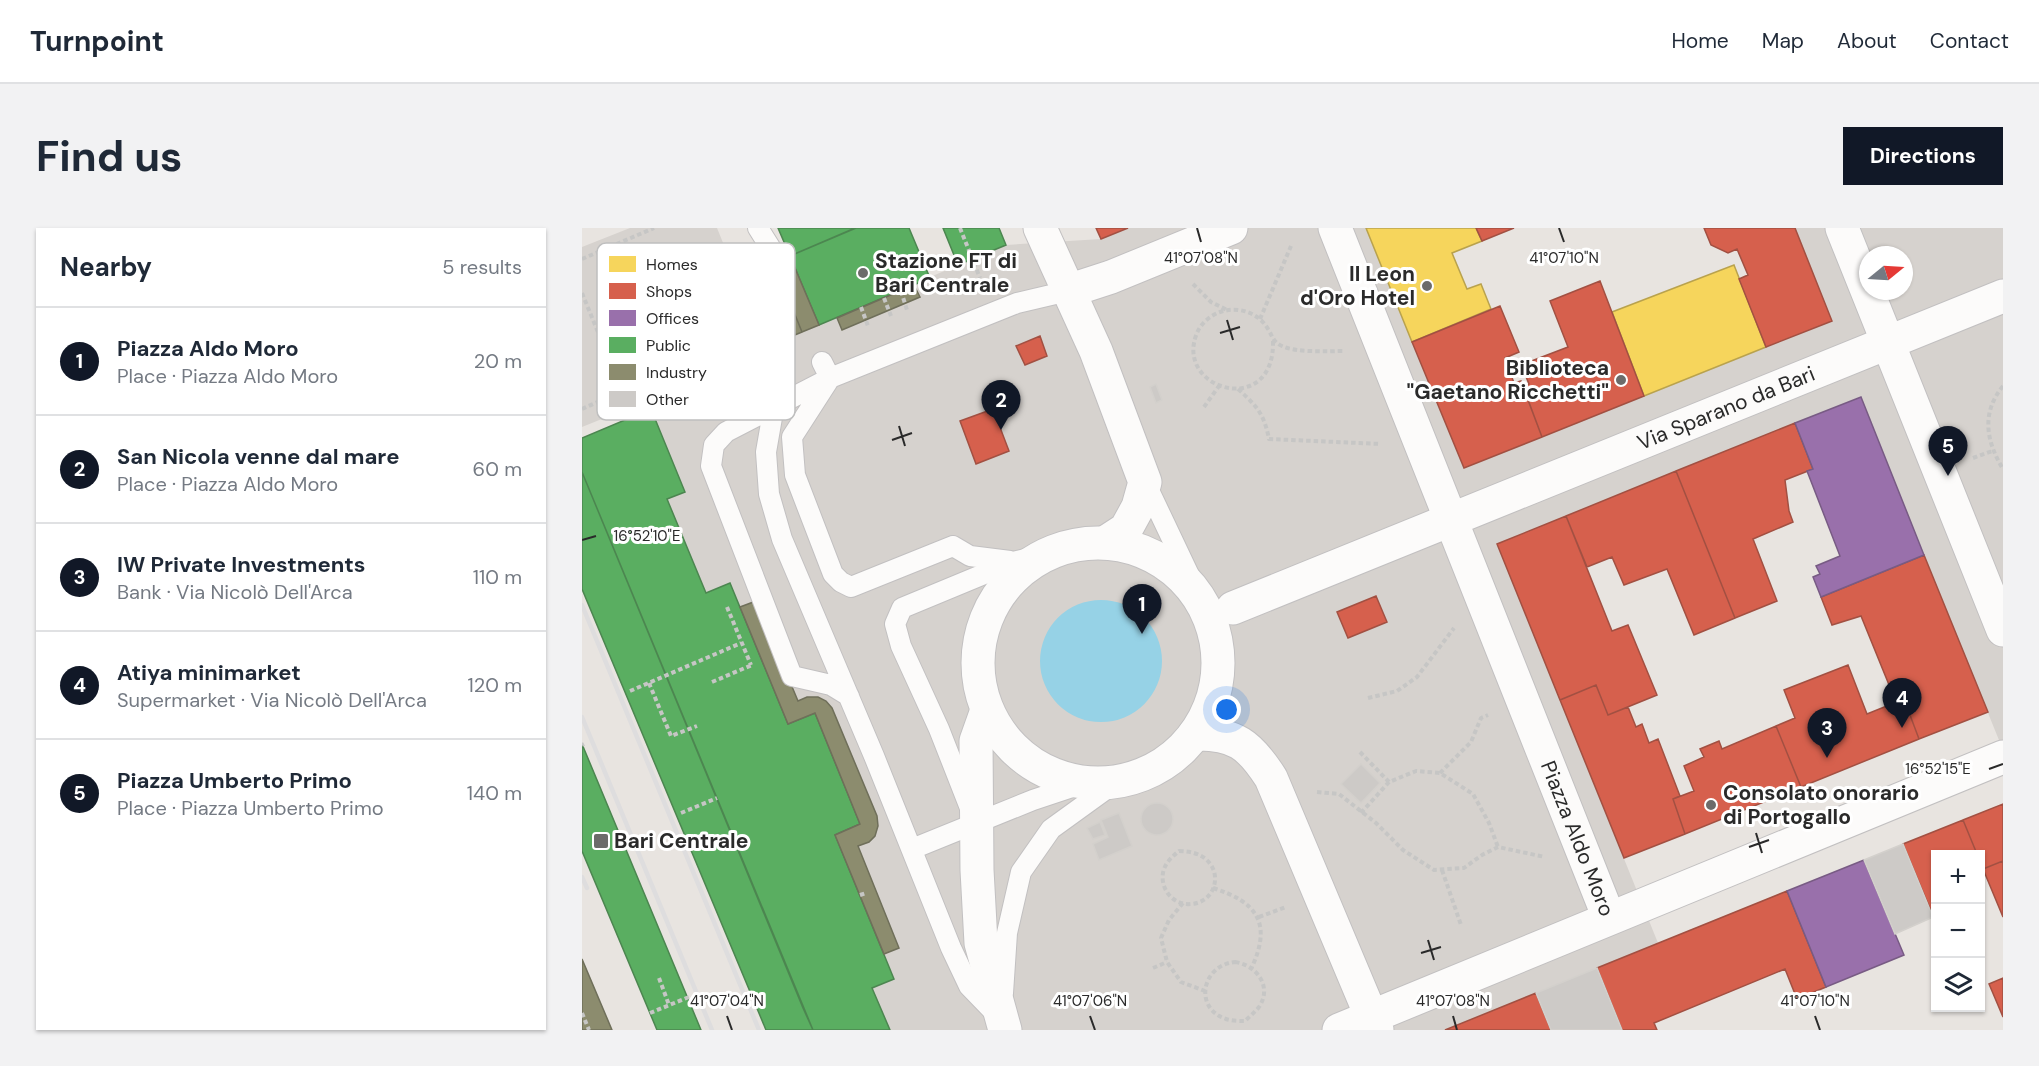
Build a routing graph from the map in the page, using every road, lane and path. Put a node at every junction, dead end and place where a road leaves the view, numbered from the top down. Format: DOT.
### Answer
graph roads {
  1 [pos="654,228"];
  2 [pos="758,228"];
  3 [pos="960,228"];
  4 [pos="1040,228"];
  5 [pos="1231,228"];
  6 [pos="1335,228"];
  7 [pos="1842,228"];
  8 [pos="619,243"];
  9 [pos="767,243"];
  10 [pos="1291,246"];
  11 [pos="597,253"];
  12 [pos="582,259"];
  13 [pos="980,278"];
  14 [pos="1193,284"];
  15 [pos="901,291"];
  16 [pos="1068,291"];
  17 [pos="582,293"];
  18 [pos="2003,296"];
  19 [pos="884,298"];
  20 [pos="861,307"];
  21 [pos="907,309"];
  22 [pos="1227,310"];
  23 [pos="590,312"];
  24 [pos="582,316"];
  25 [pos="891,316"];
  26 [pos="1260,319"];
  27 [pos="868,326"];
  28 [pos="597,329"];
  29 [pos="1273,341"];
  30 [pos="1889,343"];
  31 [pos="1345,351"];
  32 [pos="826,370"];
  33 [pos="2003,386"];
  34 [pos="1219,387"];
  35 [pos="1238,389"];
  36 [pos="795,391"];
  37 [pos="597,402"];
  38 [pos="1204,407"];
  39 [pos="582,409"];
  40 [pos="748,420"];
  41 [pos="772,420"];
  42 [pos="1381,444"];
  43 [pos="2003,469"];
  44 [pos="1142,470"];
  45 [pos="1451,519"];
  46 [pos="950,539"];
  47 [pos="1106,543"];
  48 [pos="1046,554"];
  49 [pos="1013,562"];
  50 [pos="967,580"];
  51 [pos="727,607"];
  52 [pos="1221,612"];
  53 [pos="1454,628"];
  54 [pos="2003,630"];
  55 [pos="741,643"];
  56 [pos="756,663"];
  57 [pos="751,665"];
  58 [pos="712,682"];
  59 [pos="649,683"];
  60 [pos="630,691"];
  61 [pos="849,696"];
  62 [pos="1368,698"];
  63 [pos="987,710"];
  64 [pos="1488,715"];
  65 [pos="697,726"];
  66 [pos="1195,734"];
  67 [pos="1360,752"];
  68 [pos="2003,757"];
  69 [pos="1440,773"];
  70 [pos="1100,782"];
  71 [pos="1389,782"];
  72 [pos="1317,792"];
  73 [pos="717,798"];
  74 [pos="681,813"];
  75 [pos="1361,813"];
  76 [pos="976,825"];
  77 [pos="1498,847"];
  78 [pos="912,849"];
  79 [pos="1545,857"];
  80 [pos="1442,870"];
  81 [pos="1213,888"];
  82 [pos="866,893"];
  83 [pos="860,895"];
  84 [pos="1183,903"];
  85 [pos="1286,907"];
  86 [pos="1259,917"];
  87 [pos="1609,918"];
  88 [pos="1461,925"];
  89 [pos="1167,962"];
  90 [pos="1153,968"];
  91 [pos="1252,968"];
  92 [pos="658,978"];
  93 [pos="1205,991"];
  94 [pos="689,997"];
  95 [pos="669,1005"];
  96 [pos="582,1013"];
  97 [pos="650,1013"];
  98 [pos="1374,1023"];
  99 [pos="1003,1025"];
  100 [pos="589,1030"];
  101 [pos="1339,1030"];
  1 -- 8 [label="path"];
  2 -- 9 [label="lane"];
  3 -- 13 [label="path"];
  4 -- 16 [label="street"];
  5 -- 16 [label="street"];
  6 -- 45 [label="street, Piazza Aldo Moro"];
  7 -- 30 [label="street"];
  10 -- 26 [label="path"];
  11 -- 12 [label="path"];
  14 -- 22 [label="path"];
  15 -- 21 [label="path"];
  16 -- 32 [label="lane"];
  16 -- 44 [label="street"];
  17 -- 23 [label="path"];
  18 -- 30 [label="street, Via Sparano da Bari"];
  19 -- 25 [label="path"];
  20 -- 27 [label="path"];
  22 -- 26 [label="path"];
  22 -- 34 [label="path"];
  23 -- 24 [label="path"];
  23 -- 28 [label="path"];
  26 -- 29 [label="path"];
  29 -- 31 [label="path"];
  29 -- 35 [label="path"];
  30 -- 45 [label="street, Via Sparano da Bari"];
  30 -- 54 [label="street"];
  32 -- 36 [label="lane"];
  32 -- 46 [label="lane"];
  33 -- 43 [label="path"];
  34 -- 35 [label="path"];
  34 -- 38 [label="path"];
  35 -- 42 [label="path"];
  37 -- 39 [label="path"];
  40 -- 61 [label="lane"];
  41 -- 61 [label="lane"];
  44 -- 47 [label="street"];
  44 -- 52 [label="lane"];
  45 -- 52 [label="street"];
  45 -- 87 [label="street, Piazza Aldo Moro"];
  46 -- 49 [label="lane"];
  46 -- 50 [label="lane"];
  47 -- 48 [label="street"];
  47 -- 52 [label="street"];
  48 -- 49 [label="lane"];
  48 -- 63 [label="street"];
  49 -- 50 [label="lane"];
  50 -- 76 [label="lane"];
  51 -- 55 [label="path"];
  52 -- 66 [label="street"];
  53 -- 62 [label="path"];
  55 -- 57 [label="path"];
  55 -- 59 [label="path"];
  56 -- 57 [label="path"];
  57 -- 58 [label="path"];
  59 -- 60 [label="path"];
  59 -- 65 [label="path"];
  61 -- 78 [label="lane"];
  63 -- 70 [label="street"];
  63 -- 76 [label="street"];
  64 -- 69 [label="path"];
  66 -- 70 [label="street"];
  66 -- 98 [label="street"];
  67 -- 71 [label="path"];
  68 -- 87 [label="street"];
  69 -- 71 [label="path"];
  69 -- 77 [label="path"];
  70 -- 76 [label="lane"];
  70 -- 99 [label="lane"];
  71 -- 75 [label="path"];
  72 -- 75 [label="path"];
  73 -- 74 [label="path"];
  75 -- 80 [label="path"];
  76 -- 78 [label="lane"];
  76 -- 99 [label="street"];
  77 -- 79 [label="path"];
  77 -- 80 [label="path"];
  78 -- 99 [label="lane"];
  80 -- 88 [label="path"];
  81 -- 84 [label="path"];
  81 -- 84 [label="path"];
  81 -- 86 [label="path"];
  82 -- 83 [label="path"];
  84 -- 89 [label="path"];
  85 -- 86 [label="path"];
  86 -- 91 [label="path"];
  87 -- 98 [label="street, Piazza Aldo Moro"];
  89 -- 90 [label="path"];
  89 -- 93 [label="path"];
  91 -- 93 [label="path"];
  91 -- 93 [label="path"];
  92 -- 95 [label="path"];
  94 -- 95 [label="path"];
  95 -- 97 [label="path"];
  96 -- 100 [label="path"];
  98 -- 101 [label="street, Piazza Aldo Moro"];
}
